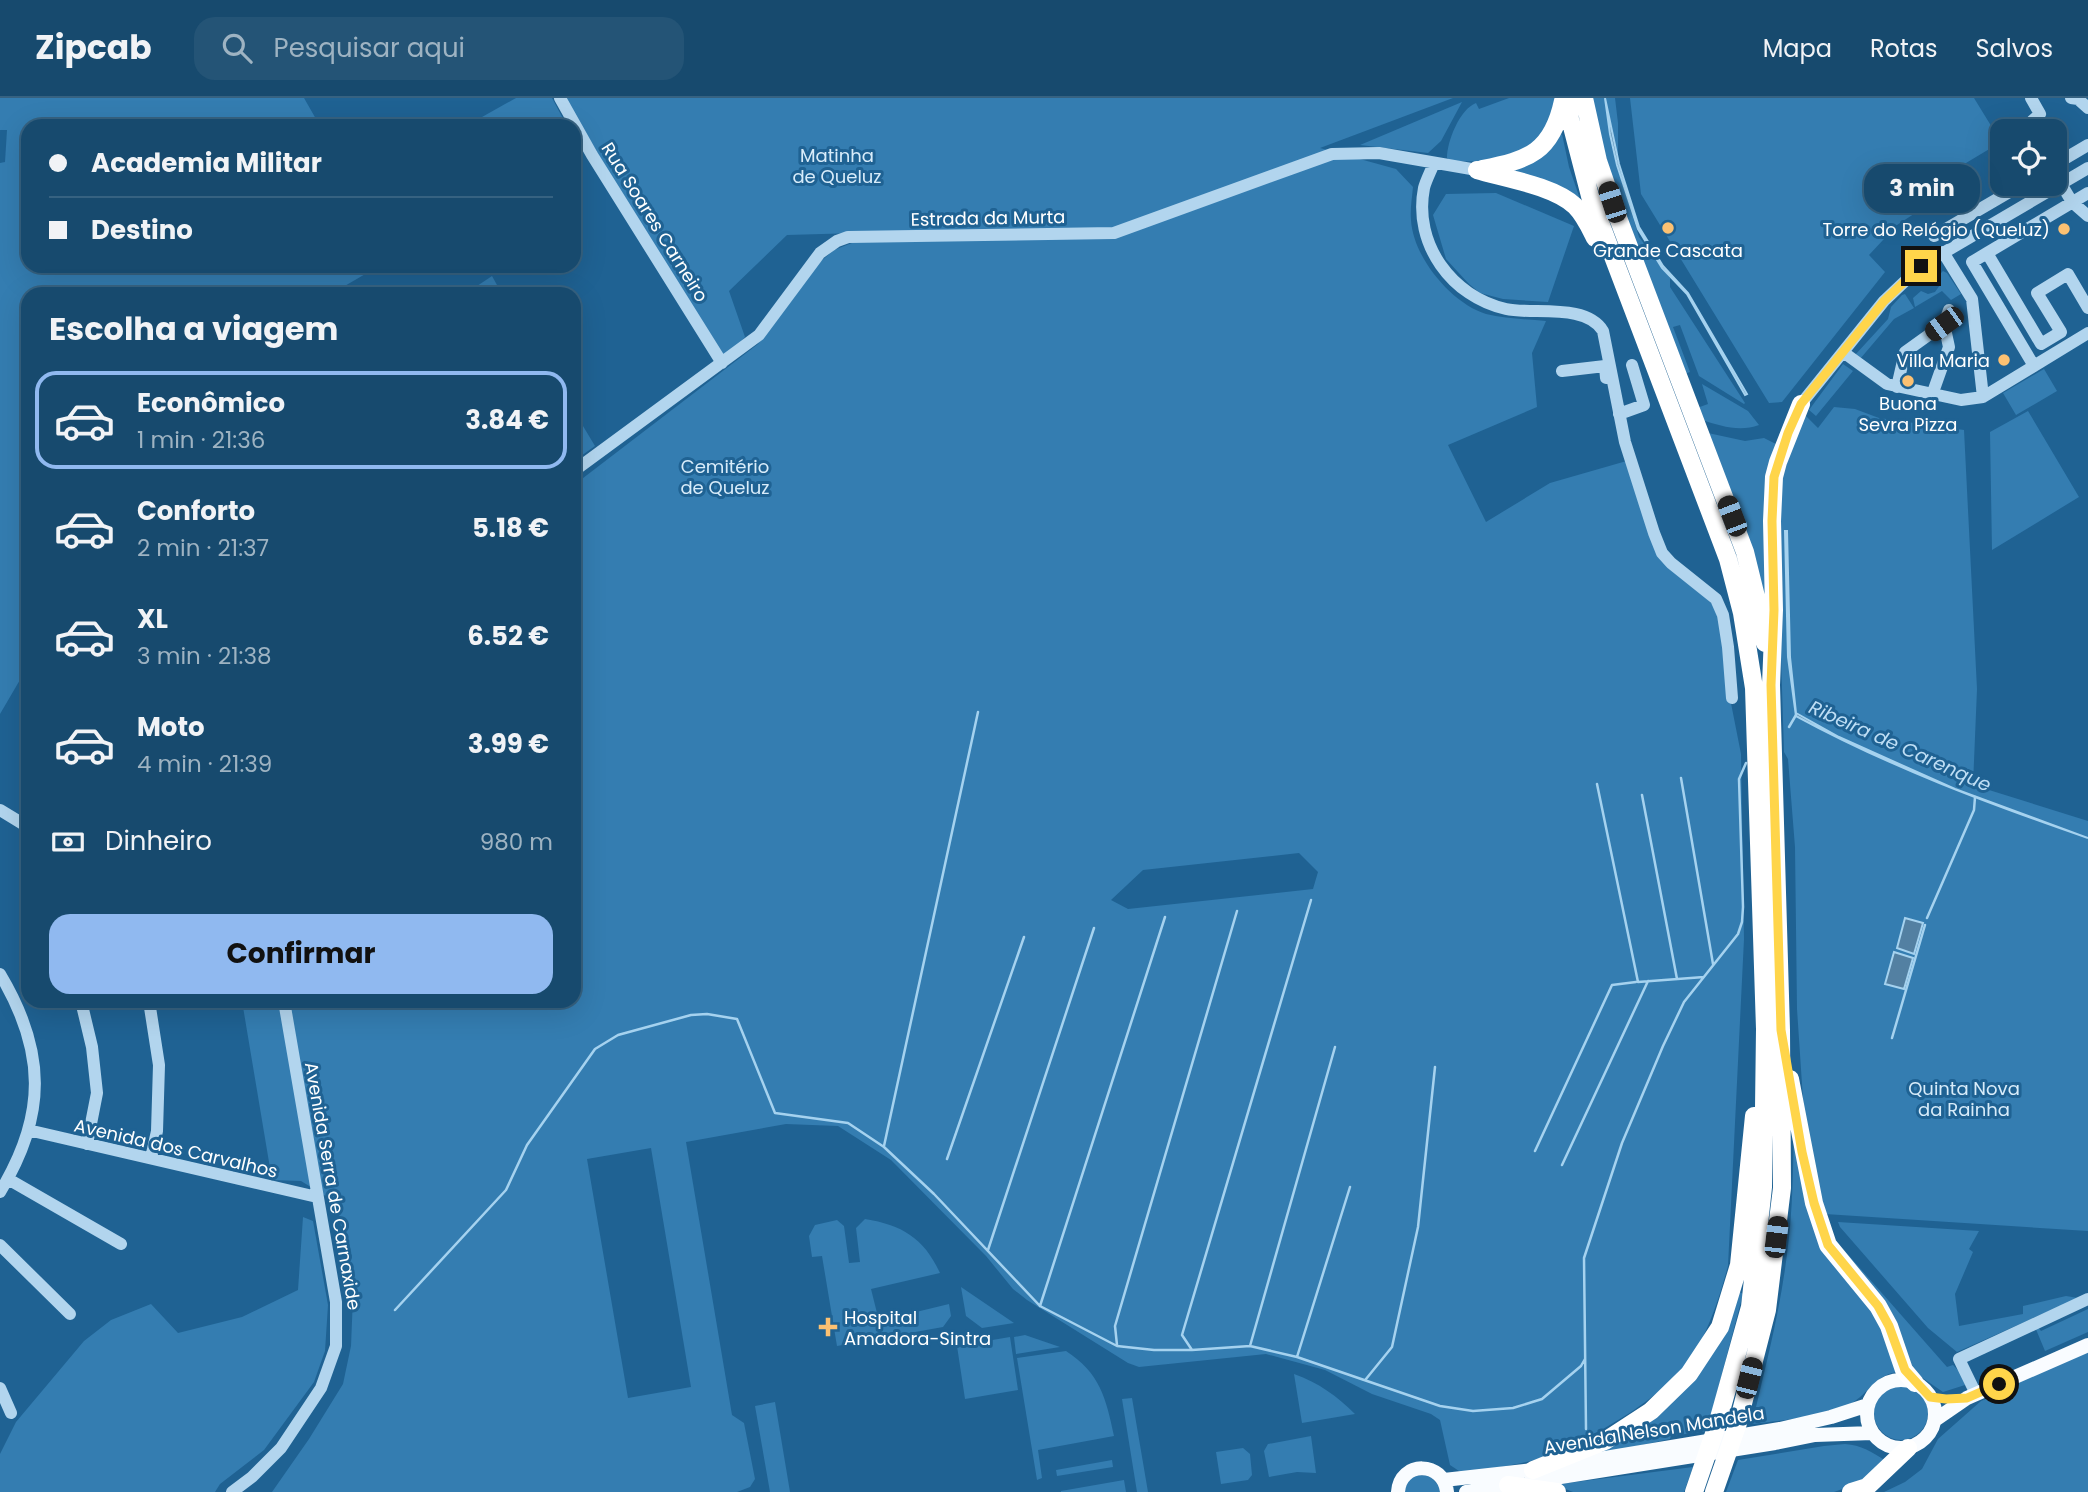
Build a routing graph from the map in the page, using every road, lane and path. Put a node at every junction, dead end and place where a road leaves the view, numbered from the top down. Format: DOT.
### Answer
graph roads {
  1 [pos="560,98"];
  2 [pos="1565,98"];
  3 [pos="1584,98"];
  4 [pos="2031,98"];
  5 [pos="2071,98"];
  6 [pos="2088,108"];
  7 [pos="572,119"];
  8 [pos="2034,119"];
  9 [pos="581,135"];
  10 [pos="2088,145"];
  11 [pos="2067,157"];
  12 [pos="1434,163"];
  13 [pos="2088,168"];
  14 [pos="1477,170"];
  15 [pos="2067,175"];
  16 [pos="2067,193"];
  17 [pos="2088,193"];
  18 [pos="2002,196"];
  19 [pos="2030,196"];
  20 [pos="2072,202"];
  21 [pos="2088,216"];
  22 [pos="1934,236"];
  23 [pos="1943,252"];
  24 [pos="1987,253"];
  25 [pos="2088,308"];
  26 [pos="1949,310"];
  27 [pos="1636,313"];
  28 [pos="1944,324"];
  29 [pos="2088,333"];
  30 [pos="1843,352"];
  31 [pos="722,363"];
  32 [pos="1632,365"];
  33 [pos="2034,366"];
  34 [pos="1562,371"];
  35 [pos="1897,387"];
  36 [pos="1608,393"];
  37 [pos="1932,395"];
  38 [pos="1983,397"];
  39 [pos="1801,404"];
  40 [pos="1619,414"];
  41 [pos="581,466"];
  42 [pos="1771,685"];
  43 [pos="1732,698"];
  44 [pos="0,810"];
  45 [pos="21,823"];
  46 [pos="0,974"];
  47 [pos="83,1008"];
  48 [pos="150,1008"];
  49 [pos="285,1008"];
  50 [pos="1773,1030"];
  51 [pos="28,1130"];
  52 [pos="87,1144"];
  53 [pos="151,1158"];
  54 [pos="8,1179"];
  55 [pos="0,1192"];
  56 [pos="317,1197"];
  57 [pos="121,1244"];
  58 [pos="0,1245"];
  59 [pos="2088,1299"];
  60 [pos="70,1314"];
  61 [pos="2088,1345"];
  62 [pos="1915,1383"];
  63 [pos="0,1388"];
  64 [pos="1972,1396"];
  65 [pos="1930,1397"];
  66 [pos="1868,1405"];
  67 [pos="11,1413"];
  68 [pos="1935,1420"];
  69 [pos="1872,1433"];
  70 [pos="1908,1448"];
  71 [pos="1665,1453"];
  72 [pos="1533,1470"];
  73 [pos="252,1477"];
  74 [pos="1508,1485"];
  75 [pos="1446,1486"];
  76 [pos="232,1492"];
  77 [pos="243,1492"];
  78 [pos="1398,1492"];
  79 [pos="1466,1492"];
  80 [pos="1558,1492"];
  81 [pos="1694,1492"];
  82 [pos="1714,1492"];
  83 [pos="1851,1492"];
  1 -- 7 [label="street, Rua Soares Carneiro"];
  2 -- 14 [label="highway"];
  2 -- 27 [label="highway"];
  3 -- 42 [label="highway"];
  4 -- 8 [label="street"];
  5 -- 6 [label="street"];
  9 -- 31 [label="street, Rua Soares Carneiro"];
  10 -- 11 [label="street"];
  12 -- 14 [label="street, Estrada da Murta"];
  12 -- 31 [label="street, Estrada da Murta"];
  12 -- 40 [label="street"];
  13 -- 15 [label="street"];
  14 -- 27 [label="highway"];
  16 -- 20 [label="street"];
  17 -- 20 [label="street"];
  18 -- 22 [label="street"];
  19 -- 23 [label="street"];
  20 -- 21 [label="street"];
  20 -- 24 [label="street"];
  23 -- 30 [label="street"];
  23 -- 38 [label="street"];
  24 -- 25 [label="street"];
  24 -- 33 [label="street"];
  26 -- 28 [label="street"];
  27 -- 50 [label="highway"];
  28 -- 35 [label="street"];
  28 -- 37 [label="street"];
  29 -- 33 [label="street"];
  30 -- 35 [label="street"];
  30 -- 39 [label="street"];
  31 -- 41 [label="street, Estrada da Murta"];
  32 -- 40 [label="street"];
  33 -- 38 [label="street"];
  34 -- 36 [label="street"];
  35 -- 37 [label="street"];
  37 -- 38 [label="street"];
  39 -- 42 [label="highway"];
  40 -- 43 [label="street"];
  42 -- 50 [label="highway"];
  44 -- 45 [label="street"];
  46 -- 51 [label="street"];
  47 -- 52 [label="street"];
  48 -- 53 [label="street"];
  49 -- 56 [label="street, Avenida Serra de Carnaxide"];
  50 -- 62 [label="highway"];
  50 -- 72 [label="highway"];
  50 -- 81 [label="highway"];
  50 -- 82 [label="highway"];
  51 -- 52 [label="street, Avenida dos Carvalhos"];
  51 -- 54 [label="street"];
  52 -- 53 [label="street, Avenida dos Carvalhos"];
  53 -- 56 [label="street, Avenida dos Carvalhos"];
  54 -- 55 [label="street"];
  54 -- 57 [label="street"];
  56 -- 73 [label="street, Avenida Serra de Carnaxide"];
  58 -- 60 [label="street"];
  59 -- 64 [label="street"];
  61 -- 64 [label="main road"];
  62 -- 65 [label="main road"];
  62 -- 66 [label="main road"];
  63 -- 67 [label="street"];
  64 -- 65 [label="main road"];
  64 -- 68 [label="main road"];
  65 -- 68 [label="main road"];
  66 -- 69 [label="main road"];
  66 -- 71 [label="main road, Avenida Nelson Mandela"];
  68 -- 70 [label="main road"];
  69 -- 70 [label="main road"];
  69 -- 71 [label="main road, Avenida Nelson Mandela"];
  70 -- 83 [label="highway"];
  71 -- 72 [label="main road, Avenida Nelson Mandela"];
  71 -- 74 [label="main road, Avenida Nelson Mandela"];
  72 -- 75 [label="main road, Avenida Nelson Mandela"];
  73 -- 76 [label="street, Avenida Serra de Carnaxide"];
  73 -- 77 [label="street, Avenida Serra de Carnaxide"];
  74 -- 79 [label="main road, Avenida Nelson Mandela"];
  74 -- 80 [label="highway"];
  75 -- 78 [label="main road"];
}
